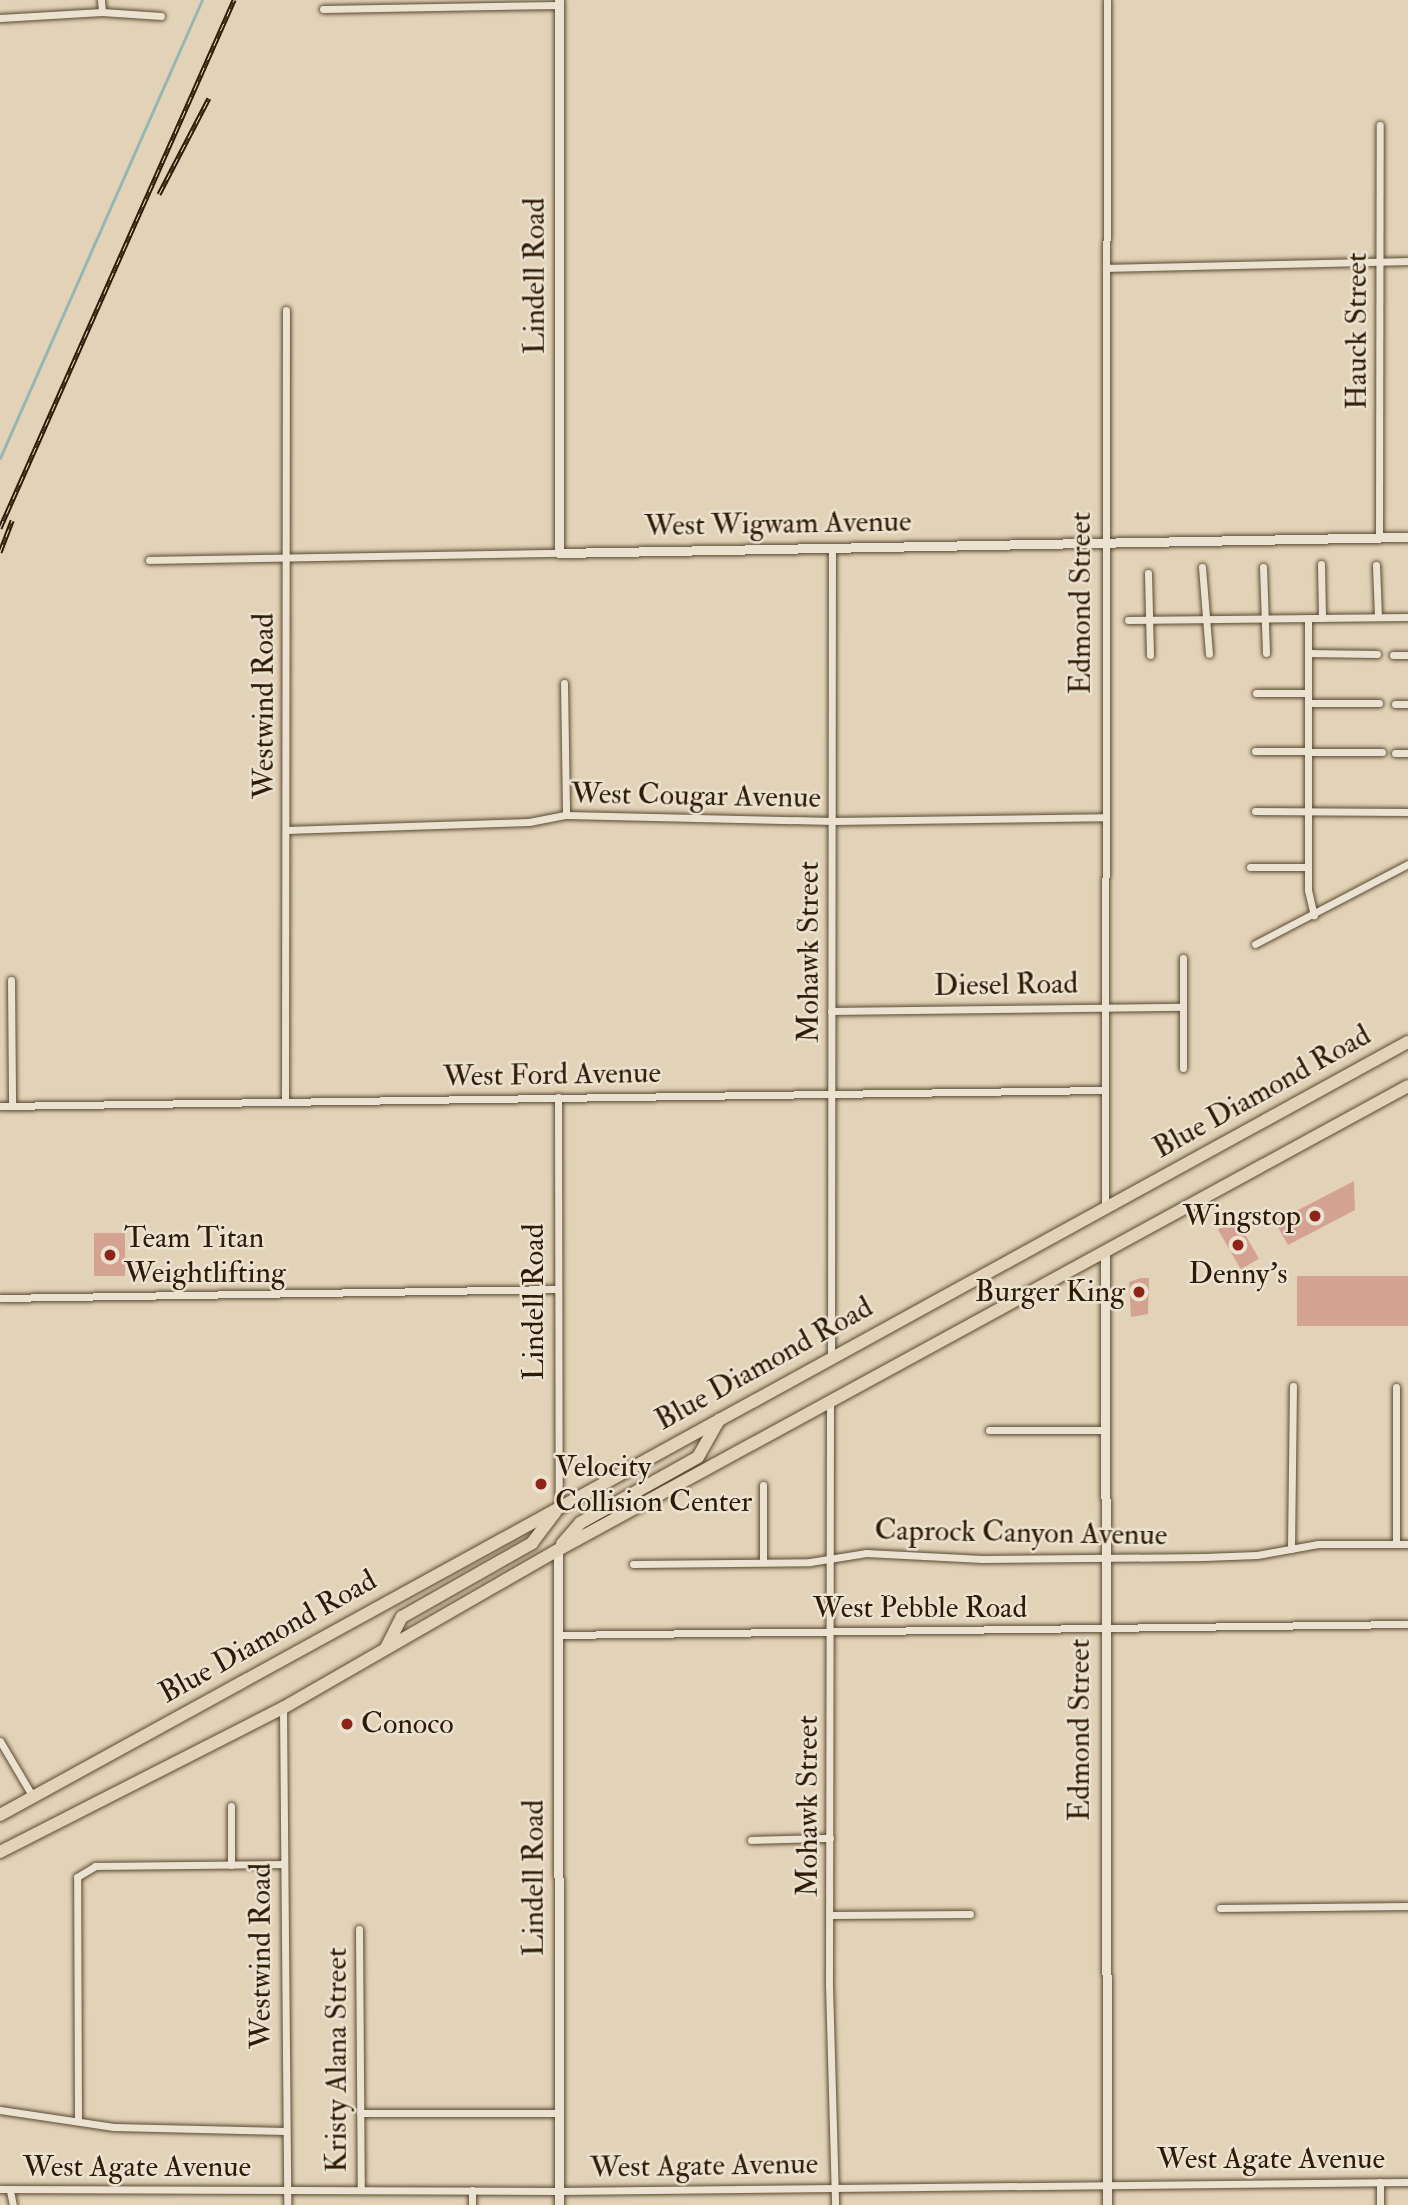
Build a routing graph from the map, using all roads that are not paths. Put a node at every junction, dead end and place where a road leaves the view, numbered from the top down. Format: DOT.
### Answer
graph roads {
  1 [pos="102,0"];
  2 [pos="1107,0"];
  3 [pos="559,3"];
  4 [pos="323,9"];
  5 [pos="102,12"];
  6 [pos="161,16"];
  7 [pos="0,18"];
  8 [pos="1380,125"];
  9 [pos="1380,261"];
  10 [pos="1408,261"];
  11 [pos="1106,268"];
  12 [pos="286,310"];
  13 [pos="1379,537"];
  14 [pos="1408,537"];
  15 [pos="1106,542"];
  16 [pos="832,547"];
  17 [pos="559,553"];
  18 [pos="286,557"];
  19 [pos="149,560"];
  20 [pos="1321,564"];
  21 [pos="1376,565"];
  22 [pos="1202,567"];
  23 [pos="1263,567"];
  24 [pos="1148,573"];
  25 [pos="1378,617"];
  26 [pos="1408,617"];
  27 [pos="1308,618"];
  28 [pos="1322,618"];
  29 [pos="1264,619"];
  30 [pos="1150,620"];
  31 [pos="1203,620"];
  32 [pos="1128,621"];
  33 [pos="1266,653"];
  34 [pos="1308,653"];
  35 [pos="1209,654"];
  36 [pos="1377,654"];
  37 [pos="1150,655"];
  38 [pos="1393,655"];
  39 [pos="1408,656"];
  40 [pos="564,683"];
  41 [pos="1308,692"];
  42 [pos="1256,693"];
  43 [pos="1308,703"];
  44 [pos="1379,704"];
  45 [pos="1395,704"];
  46 [pos="1408,704"];
  47 [pos="1255,751"];
  48 [pos="1308,751"];
  49 [pos="1382,752"];
  50 [pos="1395,753"];
  51 [pos="1408,753"];
  52 [pos="1255,811"];
  53 [pos="1309,811"];
  54 [pos="1408,812"];
  55 [pos="566,815"];
  56 [pos="1105,817"];
  57 [pos="832,821"];
  58 [pos="286,830"];
  59 [pos="1408,864"];
  60 [pos="1250,867"];
  61 [pos="1308,867"];
  62 [pos="1314,915"];
  63 [pos="1255,944"];
  64 [pos="1183,958"];
  65 [pos="11,980"];
  66 [pos="1105,1007"];
  67 [pos="1183,1007"];
  68 [pos="831,1011"];
  69 [pos="1408,1042"];
  70 [pos="1183,1068"];
  71 [pos="1408,1086"];
  72 [pos="1105,1090"];
  73 [pos="832,1094"];
  74 [pos="558,1097"];
  75 [pos="285,1102"];
  76 [pos="0,1106"];
  77 [pos="12,1106"];
  78 [pos="1105,1207"];
  79 [pos="1105,1254"];
  80 [pos="558,1289"];
  81 [pos="0,1298"];
  82 [pos="831,1357"];
  83 [pos="1293,1386"];
  84 [pos="1396,1387"];
  85 [pos="830,1406"];
  86 [pos="720,1419"];
  87 [pos="989,1430"];
  88 [pos="1104,1430"];
  89 [pos="762,1485"];
  90 [pos="559,1507"];
  91 [pos="1396,1544"];
  92 [pos="1408,1544"];
  93 [pos="1292,1549"];
  94 [pos="558,1550"];
  95 [pos="1104,1558"];
  96 [pos="830,1559"];
  97 [pos="762,1562"];
  98 [pos="633,1564"];
  99 [pos="1408,1624"];
  100 [pos="1104,1629"];
  101 [pos="830,1631"];
  102 [pos="558,1635"];
  103 [pos="386,1648"];
  104 [pos="283,1707"];
  105 [pos="0,1741"];
  106 [pos="33,1798"];
  107 [pos="230,1806"];
  108 [pos="0,1815"];
  109 [pos="830,1838"];
  110 [pos="751,1840"];
  111 [pos="0,1852"];
  112 [pos="282,1864"];
  113 [pos="231,1865"];
  114 [pos="1408,1906"];
  115 [pos="1220,1908"];
  116 [pos="970,1914"];
  117 [pos="831,1915"];
  118 [pos="359,1929"];
  119 [pos="0,2110"];
  120 [pos="360,2113"];
  121 [pos="559,2113"];
  122 [pos="78,2120"];
  123 [pos="285,2131"];
  124 [pos="1107,2182"];
  125 [pos="1380,2182"];
  126 [pos="1408,2182"];
  127 [pos="835,2187"];
  128 [pos="0,2189"];
  129 [pos="286,2189"];
  130 [pos="10,2190"];
  131 [pos="361,2190"];
  132 [pos="472,2190"];
  133 [pos="559,2191"];
  134 [pos="13,2205"];
  135 [pos="287,2205"];
  136 [pos="472,2205"];
  137 [pos="559,2205"];
  138 [pos="835,2205"];
  139 [pos="1107,2205"];
  140 [pos="1380,2205"];
  1 -- 5 [label="street"];
  2 -- 11 [label="street, Edmond Street"];
  3 -- 4 [label="street"];
  3 -- 17 [label="street, Lindell Road"];
  5 -- 6 [label="street"];
  5 -- 7 [label="street"];
  8 -- 9 [label="street, Hauck Street"];
  9 -- 10 [label="street"];
  9 -- 11 [label="street"];
  9 -- 13 [label="street, Hauck Street"];
  11 -- 15 [label="street, Edmond Street"];
  12 -- 18 [label="street, Westwind Road"];
  13 -- 14 [label="street, West Wigwam Avenue"];
  13 -- 15 [label="street, West Wigwam Avenue"];
  15 -- 16 [label="street, West Wigwam Avenue"];
  15 -- 56 [label="street, Edmond Street"];
  16 -- 17 [label="street, West Wigwam Avenue"];
  16 -- 57 [label="street, Mohawk Street"];
  17 -- 18 [label="street, West Wigwam Avenue"];
  18 -- 19 [label="street, West Wigwam Avenue"];
  18 -- 58 [label="street, Westwind Road"];
  20 -- 28 [label="street"];
  21 -- 25 [label="street"];
  22 -- 31 [label="street"];
  23 -- 29 [label="street"];
  24 -- 30 [label="street"];
  25 -- 26 [label="street"];
  25 -- 28 [label="street"];
  27 -- 28 [label="street"];
  27 -- 29 [label="street"];
  27 -- 34 [label="street"];
  29 -- 31 [label="street"];
  29 -- 33 [label="street"];
  30 -- 31 [label="street"];
  30 -- 32 [label="street"];
  30 -- 37 [label="street"];
  31 -- 35 [label="street"];
  34 -- 36 [label="street"];
  34 -- 41 [label="street"];
  38 -- 39 [label="street"];
  40 -- 55 [label="street"];
  41 -- 42 [label="street"];
  41 -- 43 [label="street"];
  43 -- 44 [label="street"];
  43 -- 48 [label="street"];
  45 -- 46 [label="street"];
  47 -- 48 [label="street"];
  48 -- 49 [label="street"];
  48 -- 53 [label="street"];
  50 -- 51 [label="street"];
  52 -- 53 [label="street"];
  53 -- 54 [label="street"];
  53 -- 61 [label="street"];
  55 -- 57 [label="street, West Cougar Avenue"];
  55 -- 58 [label="street, West Cougar Avenue"];
  56 -- 57 [label="street, West Cougar Avenue"];
  56 -- 66 [label="street, Edmond Street"];
  57 -- 68 [label="street, Mohawk Street"];
  58 -- 75 [label="street, Westwind Road"];
  59 -- 62 [label="street"];
  60 -- 61 [label="street"];
  61 -- 62 [label="street"];
  62 -- 63 [label="street"];
  64 -- 67 [label="street"];
  65 -- 77 [label="street"];
  66 -- 67 [label="street, Diesel Road"];
  66 -- 68 [label="street, Diesel Road"];
  66 -- 72 [label="street, Edmond Street"];
  67 -- 70 [label="street"];
  68 -- 73 [label="street, Mohawk Street"];
  69 -- 78 [label="highway, Blue Diamond Road"];
  71 -- 79 [label="highway"];
  72 -- 73 [label="street, West Ford Avenue"];
  72 -- 78 [label="street, Edmond Street"];
  73 -- 74 [label="street, West Ford Avenue"];
  73 -- 82 [label="street, Mohawk Street"];
  74 -- 75 [label="street, West Ford Avenue"];
  74 -- 80 [label="street, Lindell Road"];
  75 -- 77 [label="street, West Ford Avenue"];
  76 -- 77 [label="street, West Ford Avenue"];
  78 -- 82 [label="highway, Blue Diamond Road"];
  79 -- 85 [label="highway"];
  79 -- 88 [label="street, Edmond Street"];
  80 -- 81 [label="street"];
  80 -- 90 [label="street, Lindell Road"];
  82 -- 86 [label="highway, Blue Diamond Road"];
  83 -- 93 [label="street"];
  84 -- 91 [label="street"];
  85 -- 94 [label="highway"];
  85 -- 96 [label="street, Mohawk Street"];
  86 -- 90 [label="highway, Blue Diamond Road"];
  86 -- 94 [label="highway"];
  87 -- 88 [label="street"];
  88 -- 95 [label="street, Edmond Street"];
  89 -- 97 [label="street"];
  90 -- 103 [label="highway"];
  90 -- 106 [label="highway, Blue Diamond Road"];
  91 -- 92 [label="street, Caprock Canyon Avenue"];
  91 -- 93 [label="street, Caprock Canyon Avenue"];
  93 -- 95 [label="street, Caprock Canyon Avenue"];
  94 -- 102 [label="street, Lindell Road"];
  94 -- 103 [label="highway"];
  95 -- 96 [label="street, Caprock Canyon Avenue"];
  95 -- 100 [label="street, Edmond Street"];
  96 -- 97 [label="street, Caprock Canyon Avenue"];
  96 -- 101 [label="street, Mohawk Street"];
  97 -- 98 [label="street, Caprock Canyon Avenue"];
  99 -- 100 [label="street, West Pebble Road"];
  100 -- 101 [label="street, West Pebble Road"];
  100 -- 124 [label="street, Edmond Street"];
  101 -- 102 [label="street, West Pebble Road"];
  101 -- 109 [label="street, Mohawk Street"];
  102 -- 121 [label="street, Lindell Road"];
  103 -- 104 [label="highway"];
  104 -- 111 [label="highway"];
  104 -- 112 [label="street, Westwind Road"];
  105 -- 106 [label="street"];
  106 -- 108 [label="highway, Blue Diamond Road"];
  107 -- 113 [label="street"];
  109 -- 110 [label="street"];
  109 -- 117 [label="street, Mohawk Street"];
  112 -- 113 [label="street"];
  112 -- 123 [label="street, Westwind Road"];
  113 -- 122 [label="street"];
  114 -- 115 [label="street"];
  116 -- 117 [label="street"];
  117 -- 127 [label="street, Mohawk Street"];
  118 -- 120 [label="street, Kristy Alana Street"];
  119 -- 122 [label="street"];
  120 -- 121 [label="street"];
  120 -- 131 [label="street, Kristy Alana Street"];
  121 -- 133 [label="street, Lindell Road"];
  122 -- 123 [label="street"];
  123 -- 129 [label="street, Westwind Road"];
  124 -- 125 [label="street, West Agate Avenue"];
  124 -- 127 [label="street, West Agate Avenue"];
  124 -- 139 [label="street, Edmond Street"];
  125 -- 126 [label="street, West Agate Avenue"];
  125 -- 140 [label="street"];
  127 -- 133 [label="street, West Agate Avenue"];
  127 -- 138 [label="street, Mohawk Street"];
  128 -- 130 [label="street, West Agate Avenue"];
  129 -- 130 [label="street, West Agate Avenue"];
  129 -- 131 [label="street, West Agate Avenue"];
  129 -- 135 [label="street, Westwind Road"];
  130 -- 134 [label="street"];
  131 -- 132 [label="street, West Agate Avenue"];
  132 -- 133 [label="street, West Agate Avenue"];
  132 -- 136 [label="street"];
  133 -- 137 [label="street, Lindell Road"];
}
